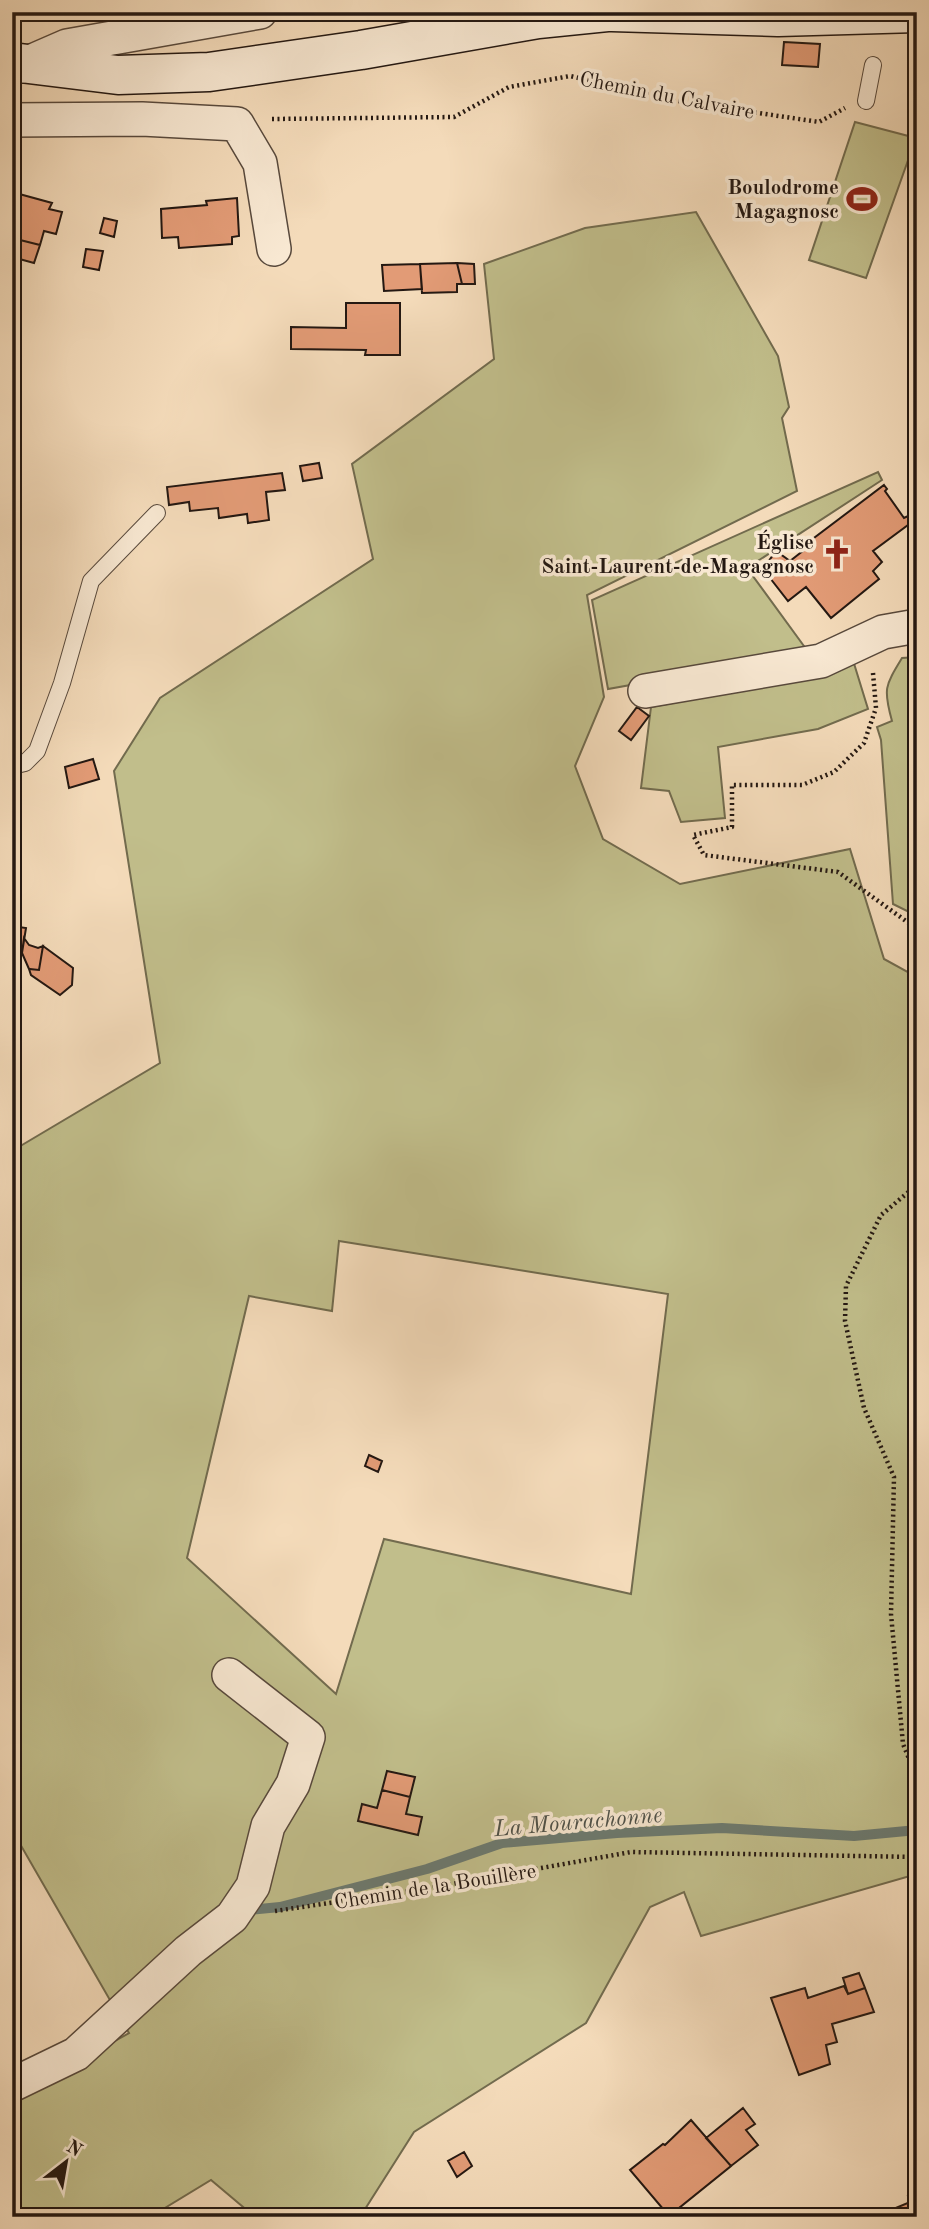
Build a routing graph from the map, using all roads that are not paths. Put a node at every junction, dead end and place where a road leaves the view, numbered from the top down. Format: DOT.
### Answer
graph roads {
  1 [pos="260,12"];
  2 [pos="609,12"];
  3 [pos="917,13"];
  4 [pos="18,65"];
  5 [pos="873,65"];
  6 [pos="866,101"];
  7 [pos="12,120"];
  8 [pos="274,249"];
  9 [pos="157,513"];
  10 [pos="917,626"];
  11 [pos="645,691"];
  12 [pos="12,766"];
  13 [pos="229,1675"];
  14 [pos="12,2085"];
  1 -- 4 [label="street"];
  2 -- 3 [label="main road"];
  2 -- 4 [label="main road"];
  5 -- 6 [label="lane"];
  7 -- 8 [label="street"];
  9 -- 12 [label="lane"];
  10 -- 11 [label="street"];
  13 -- 14 [label="street"];
}
